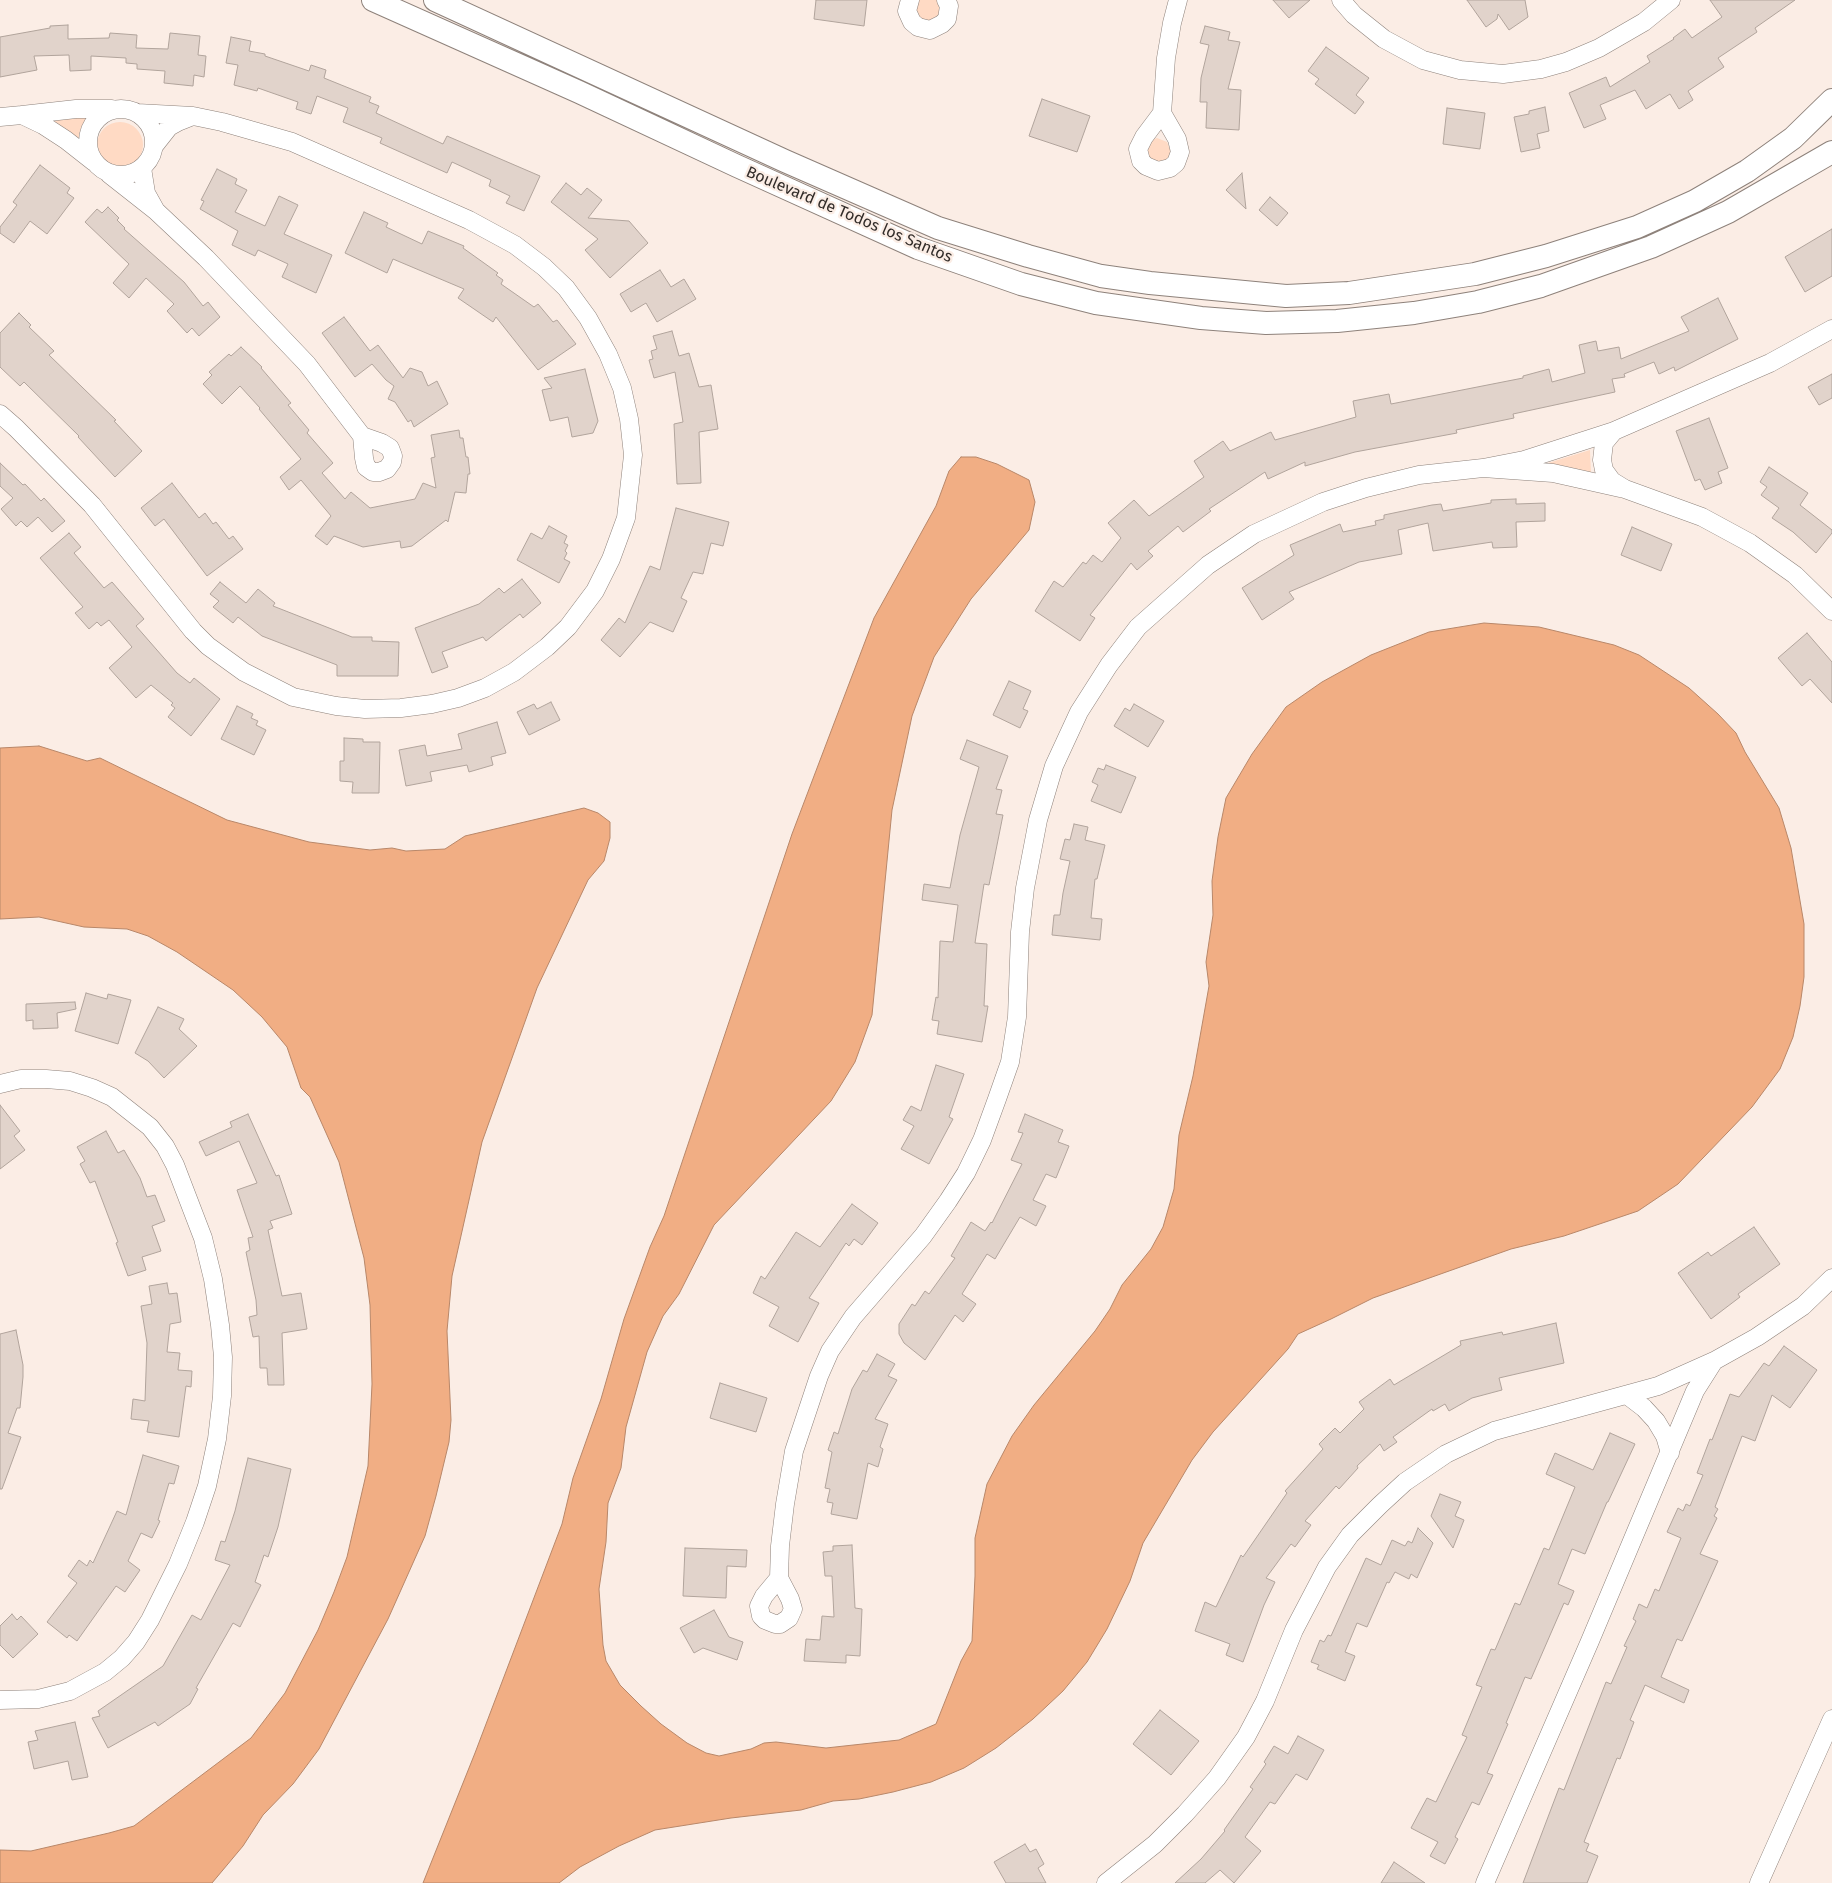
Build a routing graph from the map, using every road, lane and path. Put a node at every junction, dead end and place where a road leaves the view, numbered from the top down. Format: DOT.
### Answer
graph roads {
  1 [pos="373,0"];
  2 [pos="435,0"];
  3 [pos="910,0"];
  4 [pos="946,0"];
  5 [pos="1178,0"];
  6 [pos="1341,0"];
  7 [pos="1671,0"];
  8 [pos="1832,100"];
  9 [pos="115,109"];
  10 [pos="137,113"];
  11 [pos="1162,113"];
  12 [pos="22,115"];
  13 [pos="194,116"];
  14 [pos="0,117"];
  15 [pos="154,146"];
  16 [pos="1832,152"];
  17 [pos="142,168"];
  18 [pos="102,169"];
  19 [pos="156,211"];
  20 [pos="1832,329"];
  21 [pos="0,414"];
  22 [pos="1614,432"];
  23 [pos="362,436"];
  24 [pos="1483,468"];
  25 [pos="1625,489"];
  26 [pos="1832,611"];
  27 [pos="0,1084"];
  28 [pos="1832,1278"];
  29 [pos="1714,1362"];
  30 [pos="1627,1395"];
  31 [pos="1670,1453"];
  32 [pos="779,1578"];
  33 [pos="0,1700"];
  34 [pos="1832,1719"];
  35 [pos="1829,1737"];
  36 [pos="1106,1883"];
  37 [pos="1485,1883"];
  38 [pos="1759,1883"];
  1 -- 16 [label="street, Boulevard de Todos los Santos"];
  2 -- 8 [label="street, Boulevard de Todos los Santos"];
  3 -- 4 [label="street"];
  5 -- 11 [label="street"];
  6 -- 7 [label="street"];
  9 -- 10 [label="street"];
  9 -- 12 [label="street"];
  9 -- 18 [label="street"];
  10 -- 13 [label="street"];
  10 -- 15 [label="street"];
  12 -- 14 [label="street"];
  12 -- 18 [label="street"];
  13 -- 15 [label="street"];
  13 -- 21 [label="street"];
  15 -- 17 [label="street"];
  17 -- 18 [label="street"];
  17 -- 19 [label="street"];
  18 -- 19 [label="street"];
  19 -- 23 [label="street"];
  20 -- 22 [label="street"];
  22 -- 24 [label="street"];
  22 -- 25 [label="street"];
  24 -- 25 [label="street"];
  24 -- 32 [label="street"];
  25 -- 26 [label="street"];
  27 -- 33 [label="street"];
  28 -- 29 [label="street"];
  29 -- 30 [label="street"];
  29 -- 31 [label="street"];
  30 -- 31 [label="street"];
  30 -- 36 [label="street"];
  31 -- 37 [label="street"];
  34 -- 35 [label="street"];
  35 -- 38 [label="street"];
}
